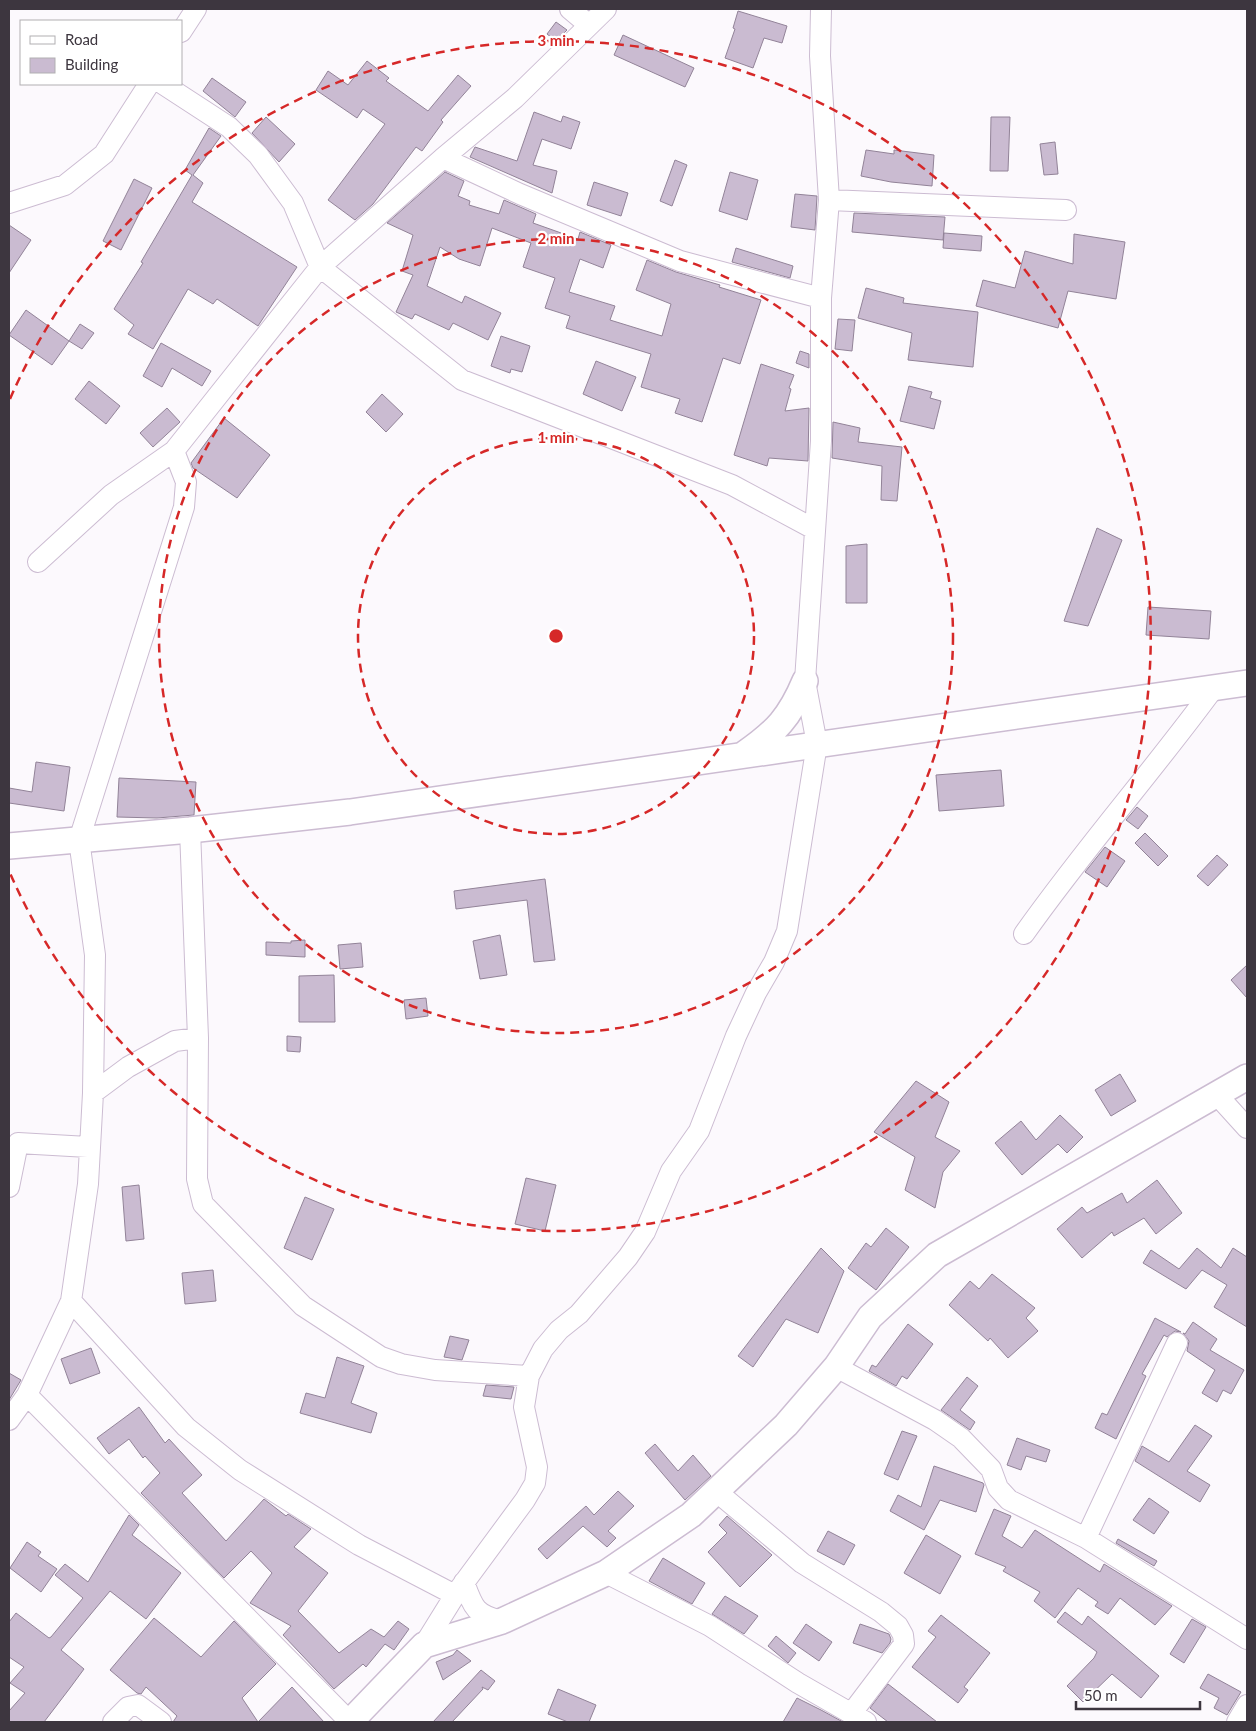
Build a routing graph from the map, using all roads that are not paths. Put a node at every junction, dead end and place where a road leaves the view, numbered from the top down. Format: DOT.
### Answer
graph roads {
  1 [pos="196,9"];
  2 [pos="570,9"];
  3 [pos="606,9"];
  4 [pos="822,9"];
  5 [pos="589,25"];
  6 [pos="182,30"];
  7 [pos="147,85"];
  8 [pos="165,85"];
  9 [pos="443,158"];
  10 [pos="829,200"];
  11 [pos="9,203"];
  12 [pos="1066,210"];
  13 [pos="320,267"];
  14 [pos="821,298"];
  15 [pos="174,451"];
  16 [pos="814,530"];
  17 [pos="38,562"];
  18 [pos="805,681"];
  19 [pos="1235,682"];
  20 [pos="817,744"];
  21 [pos="742,755"];
  22 [pos="190,830"];
  23 [pos="79,840"];
  24 [pos="9,846"];
  25 [pos="1024,934"];
  26 [pos="198,1038"];
  27 [pos="1247,1078"];
  28 [pos="93,1093"];
  29 [pos="1218,1096"];
  30 [pos="1247,1128"];
  31 [pos="14,1142"];
  32 [pos="88,1147"];
  33 [pos="9,1187"];
  34 [pos="71,1301"];
  35 [pos="1177,1343"];
  36 [pos="836,1367"];
  37 [pos="529,1376"];
  38 [pos="27,1395"];
  39 [pos="9,1420"];
  40 [pos="718,1492"];
  41 [pos="1086,1538"];
  42 [pos="606,1573"];
  43 [pos="459,1588"];
  44 [pos="502,1621"];
  45 [pos="1247,1639"];
  46 [pos="424,1645"];
  47 [pos="1247,1705"];
  48 [pos="858,1718"];
  49 [pos="113,1722"];
  50 [pos="161,1722"];
  51 [pos="350,1722"];
  52 [pos="1237,1722"];
  1 -- 6 [label="street"];
  2 -- 5 [label="street"];
  3 -- 5 [label="street"];
  4 -- 10 [label="street"];
  5 -- 9 [label="street"];
  7 -- 11 [label="street"];
  8 -- 13 [label="street"];
  9 -- 13 [label="street"];
  9 -- 14 [label="street"];
  10 -- 12 [label="street"];
  10 -- 14 [label="street"];
  13 -- 15 [label="street"];
  13 -- 16 [label="street"];
  14 -- 16 [label="street"];
  15 -- 17 [label="street"];
  15 -- 23 [label="street"];
  16 -- 18 [label="street"];
  18 -- 20 [label="street"];
  18 -- 21 [label="street"];
  19 -- 20 [label="street"];
  19 -- 25 [label="street"];
  20 -- 21 [label="street"];
  20 -- 37 [label="street"];
  21 -- 22 [label="street"];
  22 -- 23 [label="street"];
  22 -- 26 [label="street"];
  23 -- 24 [label="street"];
  23 -- 28 [label="street"];
  26 -- 28 [label="street"];
  26 -- 37 [label="street"];
  27 -- 29 [label="street"];
  28 -- 32 [label="street"];
  29 -- 30 [label="street"];
  29 -- 36 [label="street"];
  31 -- 32 [label="street"];
  31 -- 33 [label="street"];
  32 -- 34 [label="street"];
  34 -- 38 [label="street"];
  34 -- 43 [label="street"];
  35 -- 41 [label="street"];
  36 -- 40 [label="street"];
  36 -- 41 [label="street"];
  37 -- 43 [label="street"];
  38 -- 39 [label="street"];
  38 -- 51 [label="street"];
  40 -- 42 [label="street"];
  40 -- 48 [label="street"];
  41 -- 45 [label="street"];
  42 -- 44 [label="street"];
  42 -- 48 [label="street"];
  43 -- 44 [label="street"];
  43 -- 46 [label="street"];
  44 -- 46 [label="street"];
  46 -- 51 [label="street"];
  47 -- 52 [label="street"];
  49 -- 50 [label="street"];
}
